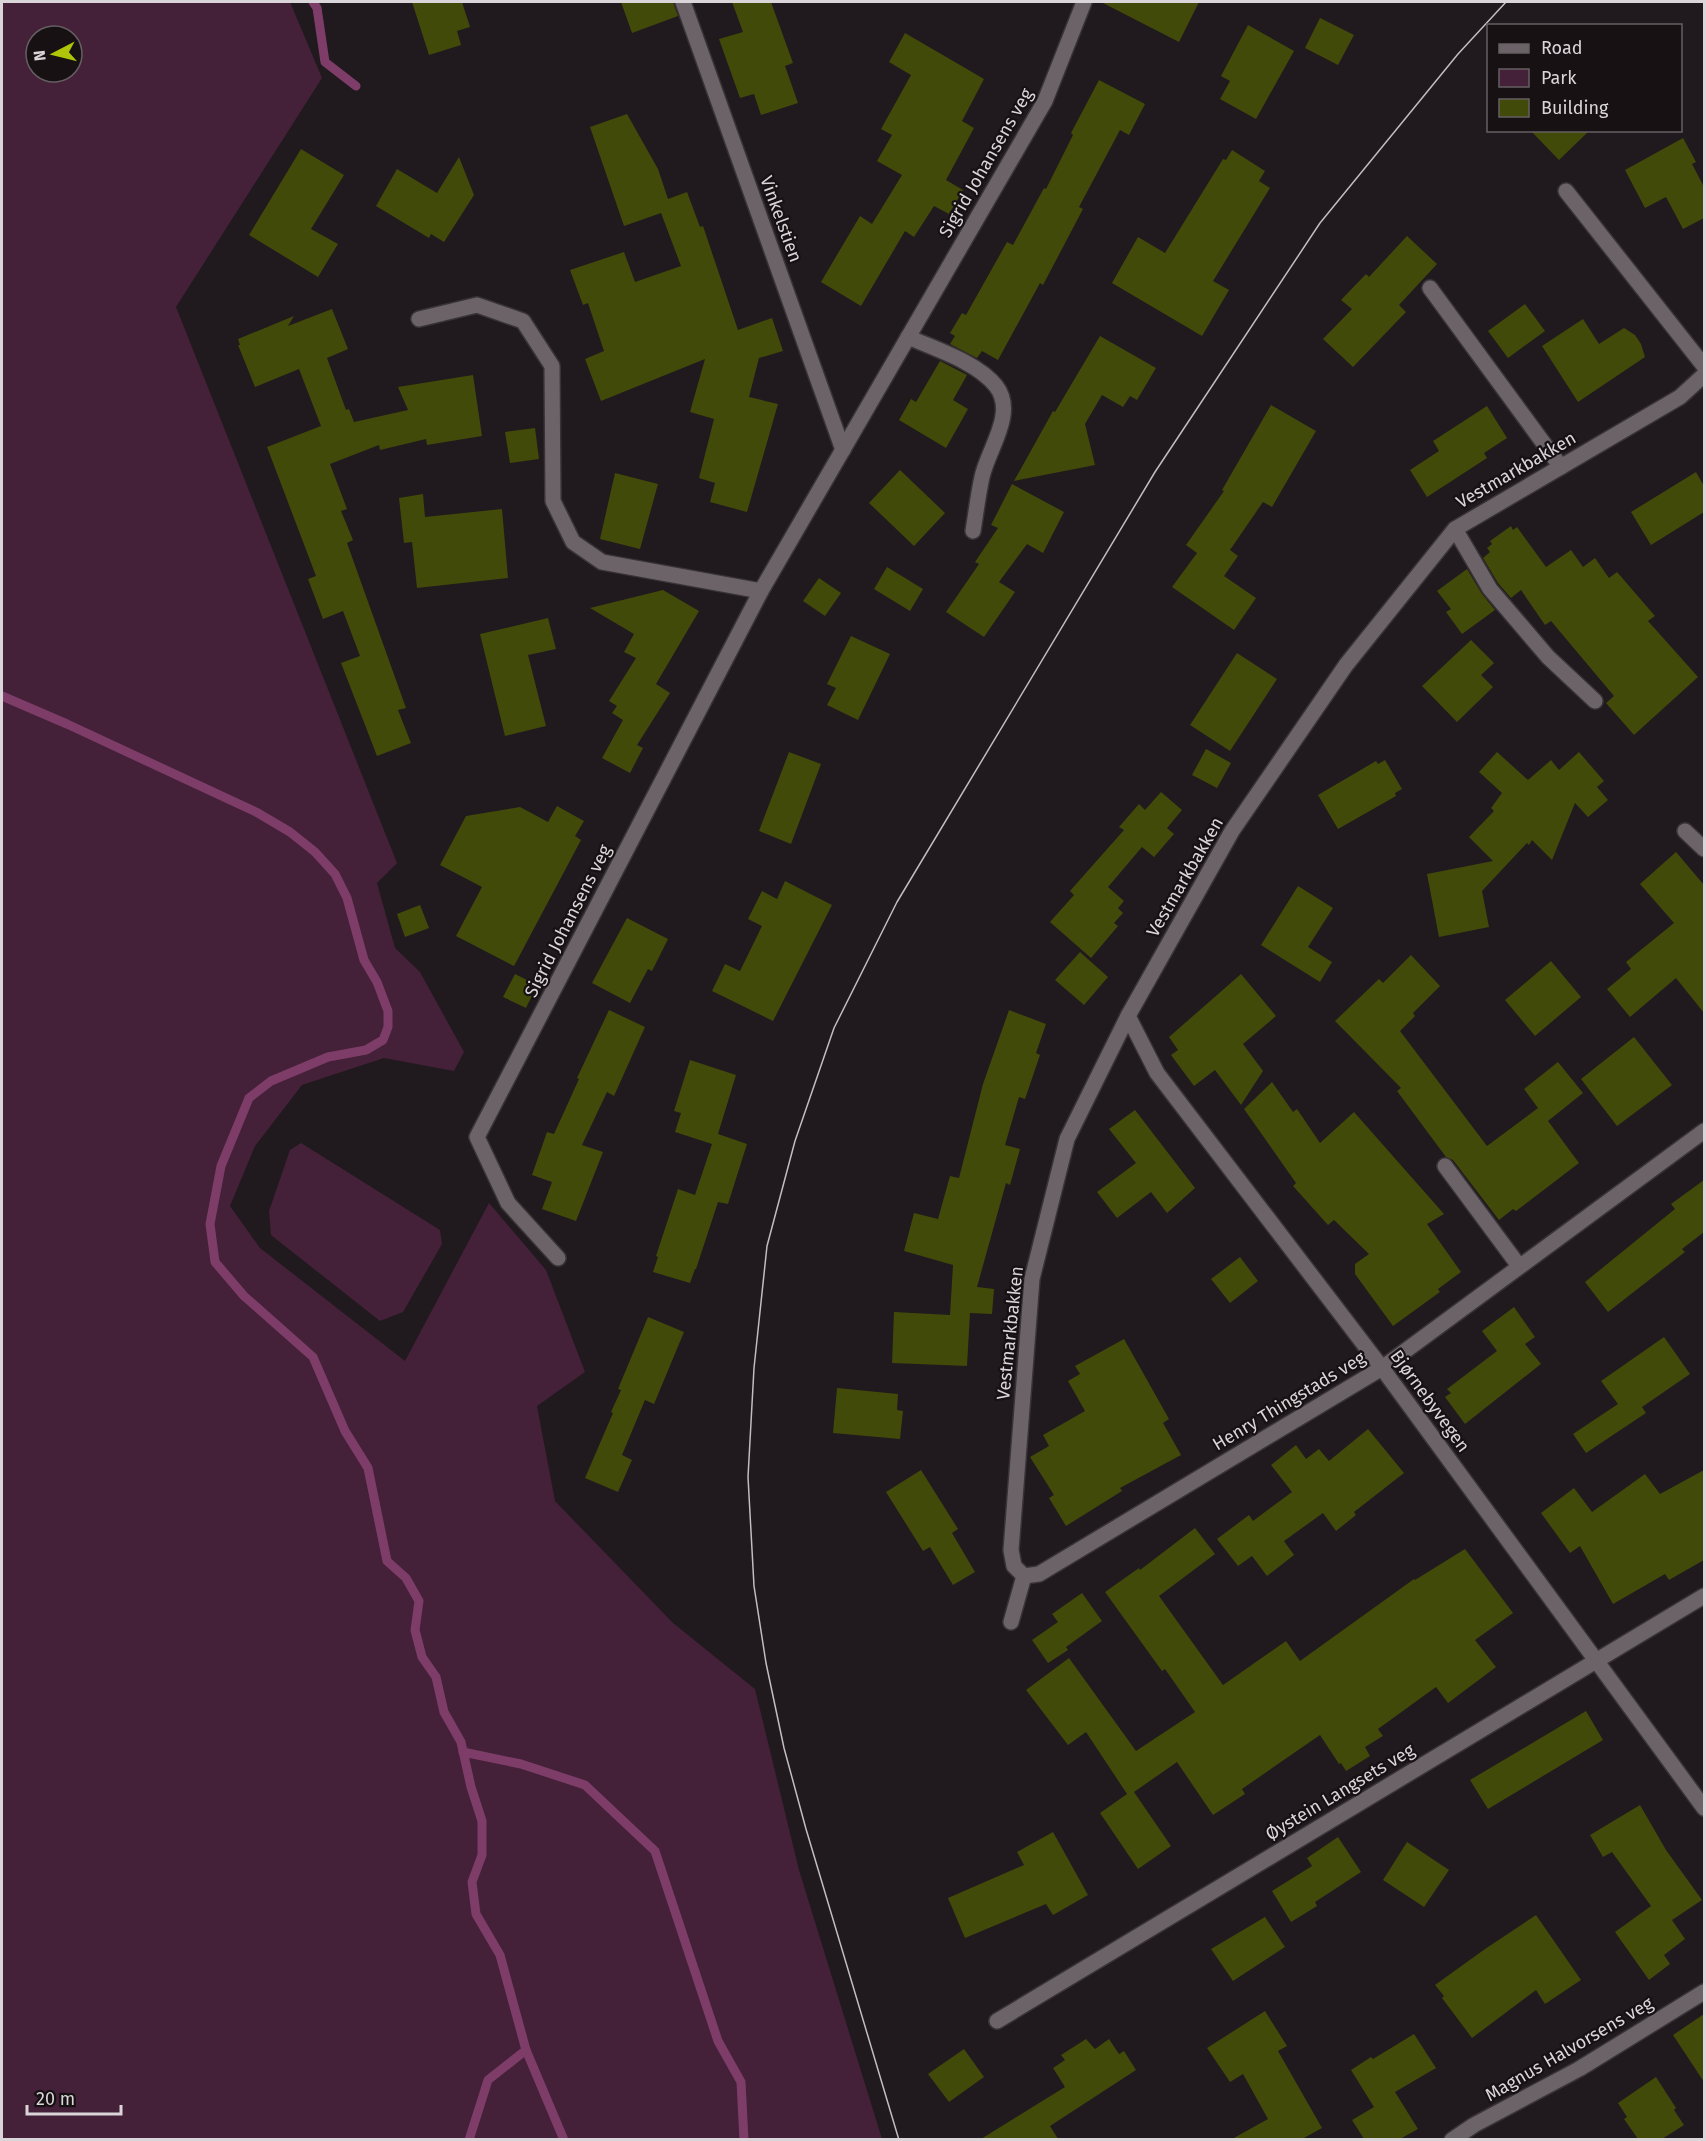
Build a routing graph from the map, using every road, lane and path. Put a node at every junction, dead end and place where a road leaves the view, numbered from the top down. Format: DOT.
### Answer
graph roads {
  1 [pos="683,2"];
  2 [pos="1084,2"];
  3 [pos="1566,190"];
  4 [pos="1430,288"];
  5 [pos="418,319"];
  6 [pos="908,337"];
  7 [pos="1704,366"];
  8 [pos="1704,375"];
  9 [pos="843,450"];
  10 [pos="1561,467"];
  11 [pos="1455,529"];
  12 [pos="973,531"];
  13 [pos="761,591"];
  14 [pos="1594,701"];
  15 [pos="1684,831"];
  16 [pos="1704,849"];
  17 [pos="1128,1016"];
  18 [pos="1704,1131"];
  19 [pos="1445,1166"];
  20 [pos="558,1258"];
  21 [pos="1519,1266"];
  22 [pos="1382,1368"];
  23 [pos="1024,1576"];
  24 [pos="1704,1596"];
  25 [pos="1011,1622"];
  26 [pos="1597,1660"];
  27 [pos="1704,1808"];
  28 [pos="1704,1992"];
  29 [pos="997,2021"];
  30 [pos="1452,2139"];
  1 -- 9 [label="street, Vinkelstien"];
  2 -- 6 [label="street, Sigrid Johansens veg"];
  3 -- 7 [label="street"];
  4 -- 10 [label="street"];
  5 -- 13 [label="street"];
  6 -- 9 [label="street, Sigrid Johansens veg"];
  6 -- 12 [label="street"];
  8 -- 10 [label="street, Vestmarkbakken"];
  9 -- 13 [label="street, Sigrid Johansens veg"];
  10 -- 11 [label="street, Vestmarkbakken"];
  11 -- 14 [label="street"];
  11 -- 17 [label="street, Vestmarkbakken"];
  13 -- 20 [label="street, Sigrid Johansens veg"];
  15 -- 16 [label="street"];
  17 -- 22 [label="street, Bjørnebyvegen"];
  17 -- 23 [label="street, Vestmarkbakken"];
  18 -- 21 [label="street, Henry Thingstads veg"];
  19 -- 21 [label="street"];
  21 -- 22 [label="street, Henry Thingstads veg"];
  22 -- 23 [label="street, Henry Thingstads veg"];
  22 -- 26 [label="street, Bjørnebyvegen"];
  23 -- 25 [label="street"];
  24 -- 26 [label="street, Øystein Langsets veg"];
  26 -- 27 [label="street, Bjørnebyvegen"];
  26 -- 29 [label="street, Øystein Langsets veg"];
  28 -- 30 [label="street, Magnus Halvorsens veg"];
}
